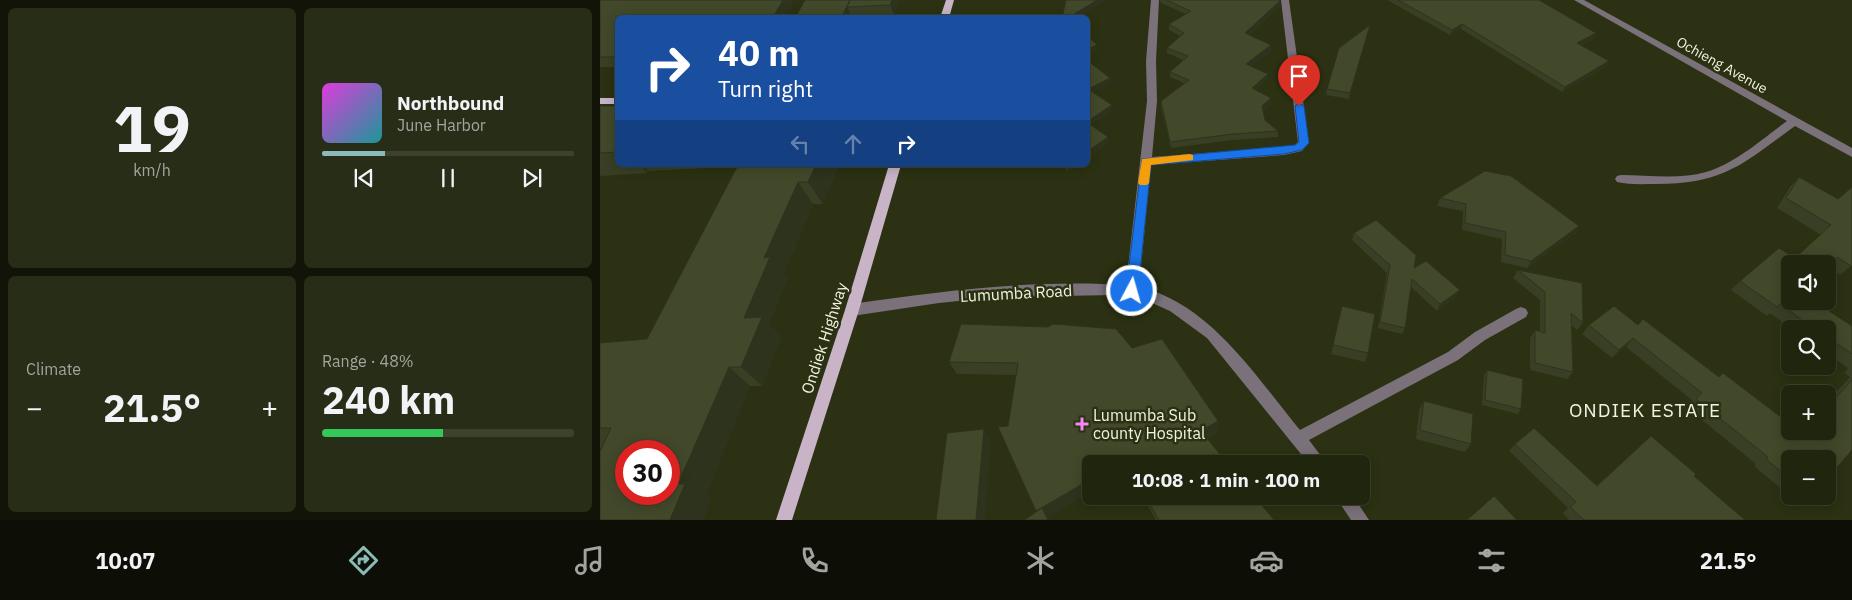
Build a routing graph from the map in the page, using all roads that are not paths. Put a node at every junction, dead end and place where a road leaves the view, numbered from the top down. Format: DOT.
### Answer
graph roads {
  1 [pos="950,0"];
  2 [pos="1155,0"];
  3 [pos="1285,0"];
  4 [pos="1578,0"];
  5 [pos="945,15"];
  6 [pos="600,101"];
  7 [pos="615,101"];
  8 [pos="1795,122"];
  9 [pos="1852,153"];
  10 [pos="1146,161"];
  11 [pos="894,167"];
  12 [pos="1621,179"];
  13 [pos="1132,291"];
  14 [pos="852,310"];
  15 [pos="1521,313"];
  16 [pos="1299,438"];
  17 [pos="1311,455"];
  18 [pos="1350,505"];
  19 [pos="784,520"];
  20 [pos="1361,520"];
  1 -- 5 [label="main road"];
  2 -- 10 [label="street"];
  3 -- 10 [label="street"];
  4 -- 8 [label="street, Ochieng Avenue"];
  6 -- 7 [label="main road"];
  8 -- 9 [label="street, Ochieng Avenue"];
  8 -- 12 [label="street"];
  10 -- 13 [label="street"];
  11 -- 14 [label="main road, Ondiek Highway"];
  13 -- 14 [label="street, Lumumba Road"];
  13 -- 16 [label="street, Lumumba Road"];
  14 -- 19 [label="main road, Ondiek Highway"];
  15 -- 16 [label="street"];
  16 -- 17 [label="street, Lumumba Road"];
  18 -- 20 [label="street"];
}
